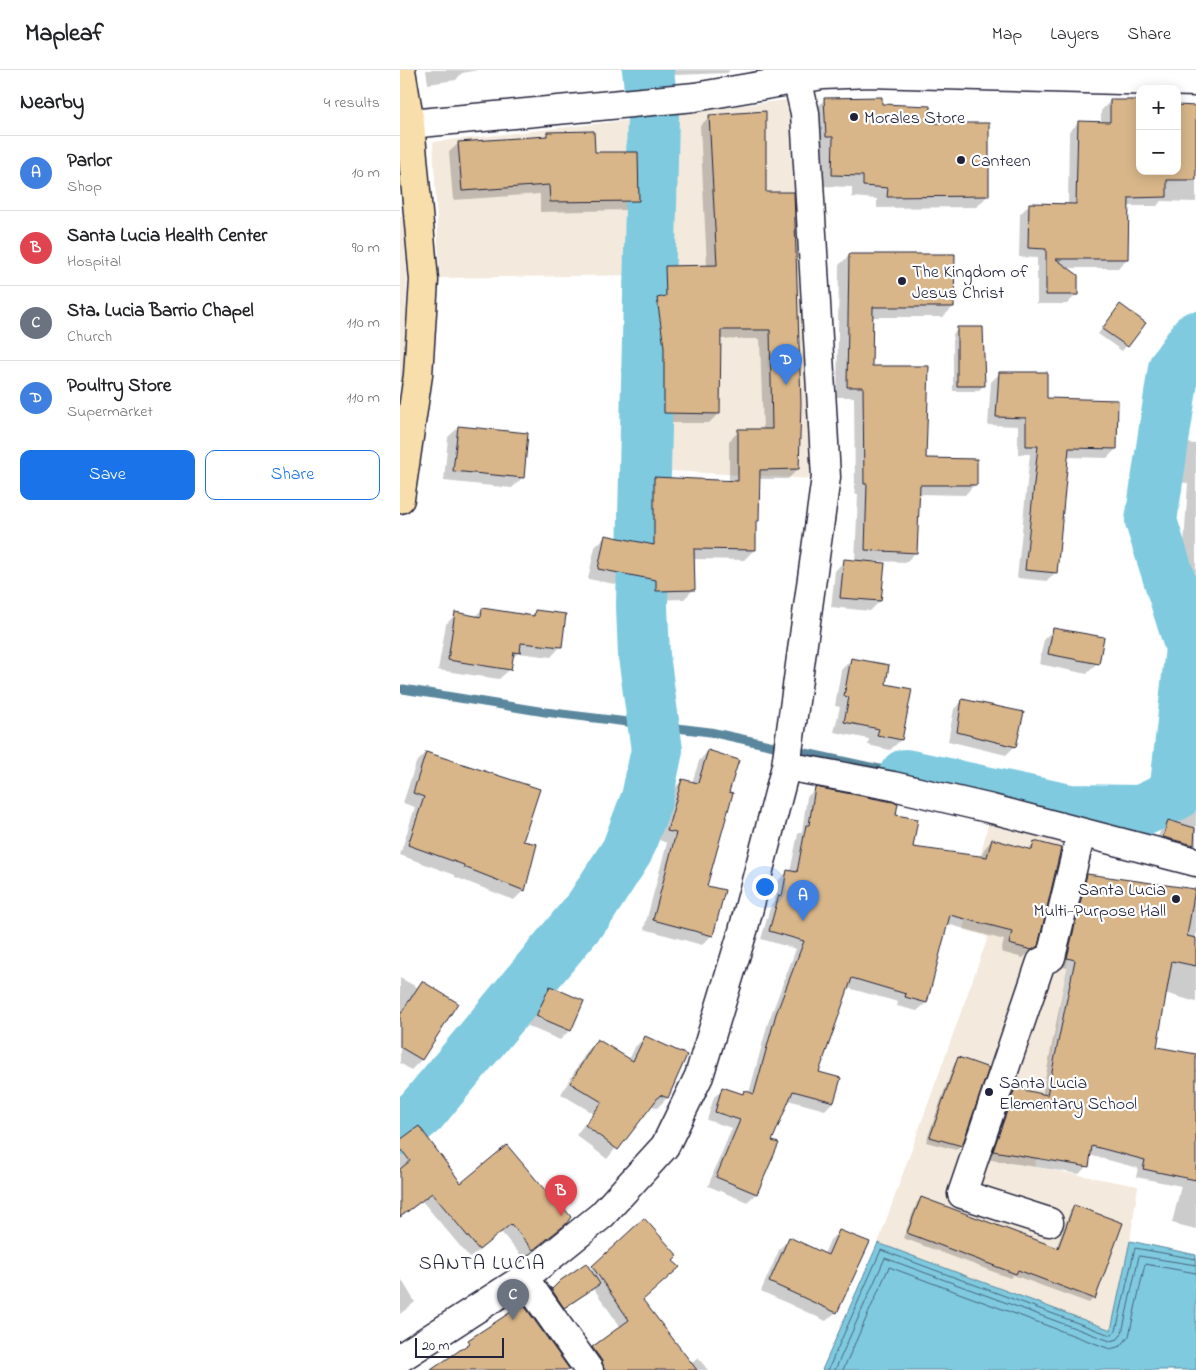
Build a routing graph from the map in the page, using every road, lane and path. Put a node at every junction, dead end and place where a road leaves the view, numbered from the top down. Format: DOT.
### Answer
graph roads {
  1 [pos="401,70"];
  2 [pos="869,72"];
  3 [pos="796,75"];
  4 [pos="1196,82"];
  5 [pos="410,124"];
  6 [pos="408,205"];
  7 [pos="400,499"];
  8 [pos="787,763"];
  9 [pos="1081,833"];
  10 [pos="1196,862"];
  11 [pos="1049,1222"];
  12 [pos="524,1278"];
  13 [pos="400,1358"];
  14 [pos="589,1370"];
  1 -- 5 [label="main road"];
  2 -- 3 [label="street"];
  2 -- 4 [label="street"];
  3 -- 5 [label="street"];
  3 -- 8 [label="street"];
  5 -- 6 [label="main road"];
  6 -- 7 [label="main road"];
  8 -- 9 [label="street"];
  8 -- 12 [label="street"];
  9 -- 10 [label="street"];
  9 -- 11 [label="street"];
  12 -- 13 [label="street"];
  12 -- 14 [label="street"];
}
